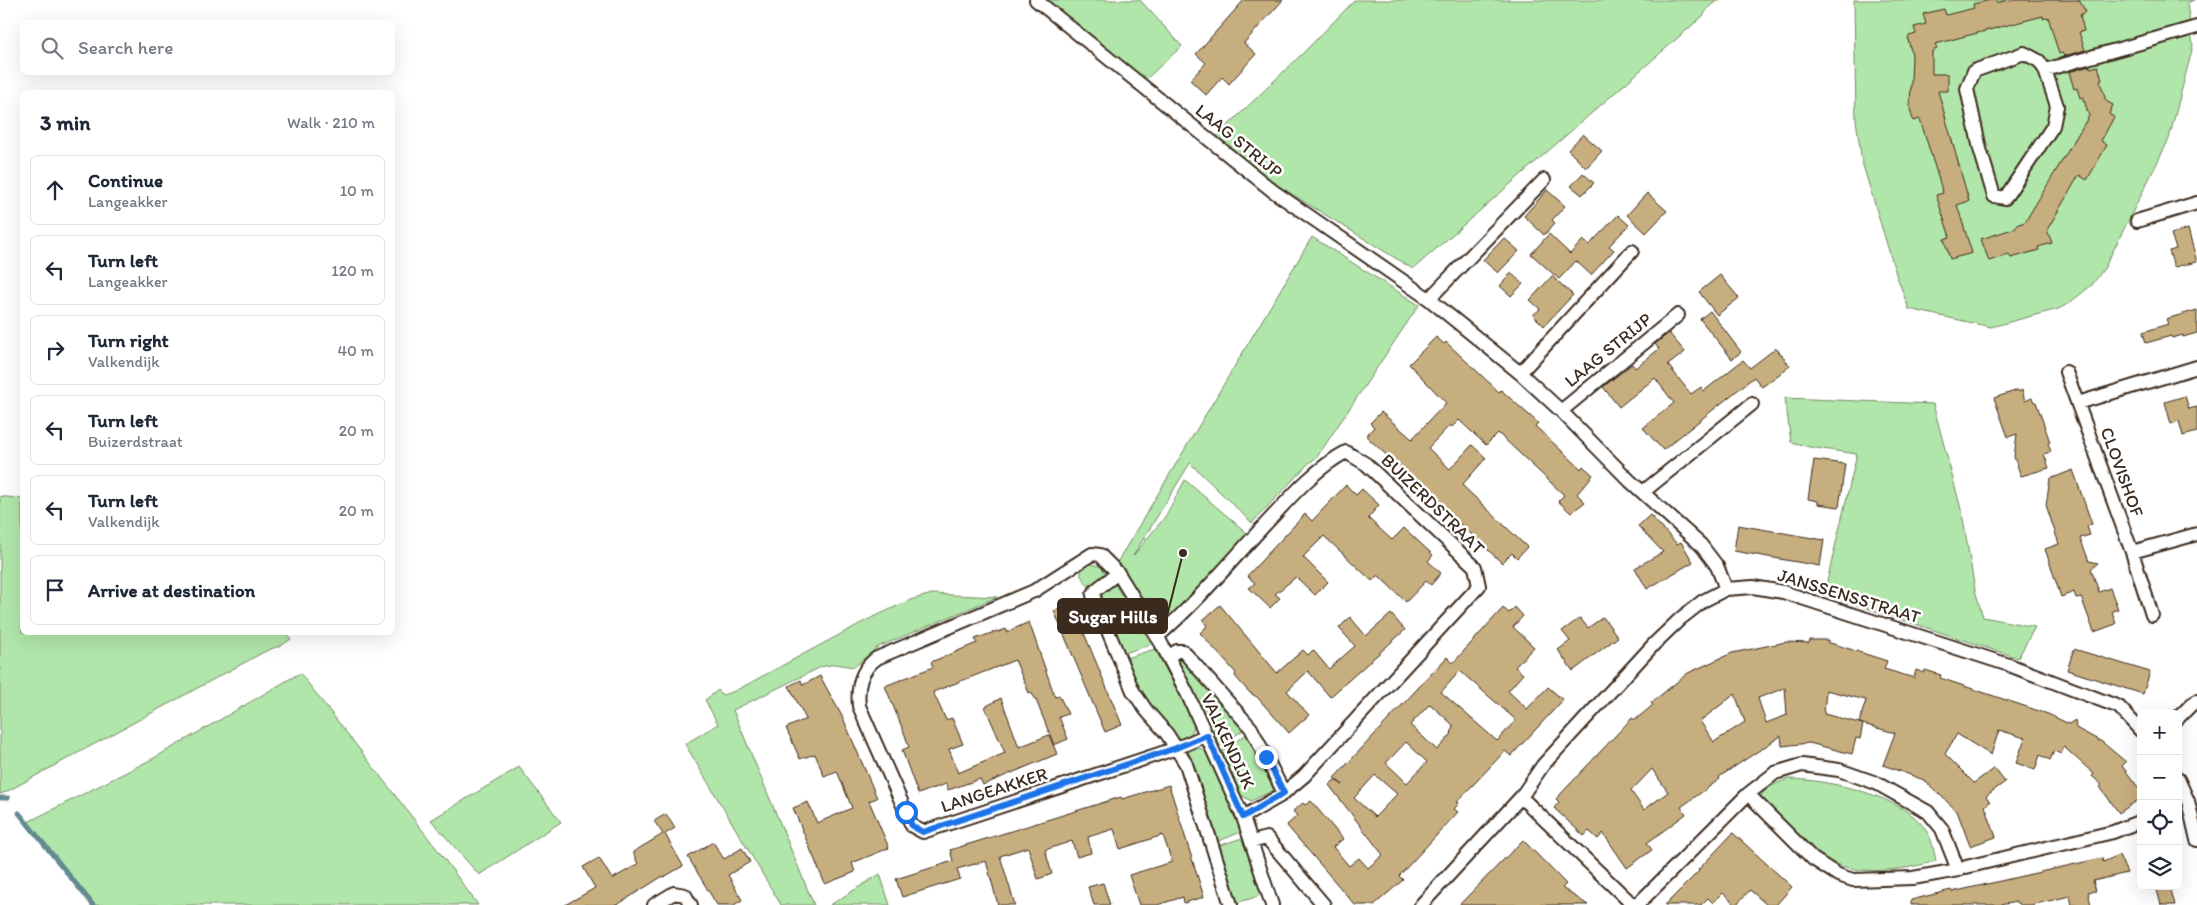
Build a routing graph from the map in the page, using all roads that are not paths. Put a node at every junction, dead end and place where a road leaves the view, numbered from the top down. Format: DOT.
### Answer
graph roads {
  1 [pos="1036,0"];
  2 [pos="2197,27"];
  3 [pos="2045,70"];
  4 [pos="1544,180"];
  5 [pos="2197,203"];
  6 [pos="2137,221"];
  7 [pos="1632,251"];
  8 [pos="1429,299"];
  9 [pos="1678,315"];
  10 [pos="2197,367"];
  11 [pos="2066,372"];
  12 [pos="1520,373"];
  13 [pos="2078,403"];
  14 [pos="1752,404"];
  15 [pos="1561,411"];
  16 [pos="1643,492"];
  17 [pos="2197,534"];
  18 [pos="2132,552"];
  19 [pos="1117,572"];
  20 [pos="1726,589"];
  21 [pos="2152,615"];
  22 [pos="1157,637"];
  23 [pos="1168,657"];
  24 [pos="2197,701"];
  25 [pos="2182,714"];
  26 [pos="2137,727"];
  27 [pos="1207,735"];
  28 [pos="1176,748"];
  29 [pos="1284,793"];
  30 [pos="1748,794"];
  31 [pos="1521,797"];
  32 [pos="2183,803"];
  33 [pos="1243,817"];
  34 [pos="2137,823"];
  35 [pos="2197,840"];
  36 [pos="1251,842"];
  37 [pos="1966,867"];
  38 [pos="1269,904"];
  39 [pos="654,905"];
  40 [pos="691,905"];
  41 [pos="1231,905"];
  42 [pos="1324,905"];
  43 [pos="1421,905"];
  44 [pos="1633,905"];
  45 [pos="1637,905"];
  1 -- 8 [label="street, LAAG STRIJP"];
  2 -- 3 [label="street"];
  3 -- 3 [label="street"];
  4 -- 8 [label="street"];
  5 -- 6 [label="street"];
  7 -- 12 [label="street"];
  8 -- 12 [label="street, LAAG STRIJP"];
  9 -- 15 [label="street, LAAG STRIJP"];
  10 -- 13 [label="street"];
  11 -- 13 [label="street, CLOVISHOF"];
  12 -- 15 [label="street, LAAG STRIJP"];
  13 -- 18 [label="street, CLOVISHOF"];
  14 -- 16 [label="street"];
  15 -- 16 [label="street, LAAG STRIJP"];
  16 -- 20 [label="street, LAAG STRIJP"];
  17 -- 18 [label="street"];
  18 -- 21 [label="street, CLOVISHOF"];
  19 -- 22 [label="street, VALKENDIJK"];
  19 -- 28 [label="street"];
  19 -- 28 [label="street, LANGEAKKER"];
  20 -- 26 [label="street, JANSSENSSTRAAT"];
  20 -- 31 [label="street, JANSSENSSTRAAT"];
  22 -- 23 [label="street, VALKENDIJK"];
  22 -- 29 [label="street, BUIZERDSTRAAT"];
  23 -- 27 [label="street, VALKENDIJK"];
  23 -- 29 [label="street, VALKENDIJK"];
  24 -- 25 [label="street"];
  27 -- 28 [label="street, LANGEAKKER"];
  27 -- 33 [label="street, VALKENDIJK"];
  28 -- 41 [label="street"];
  29 -- 33 [label="street, BUIZERDSTRAAT"];
  30 -- 30 [label="street"];
  30 -- 45 [label="street"];
  31 -- 43 [label="street, JANSSENSSTRAAT"];
  31 -- 44 [label="street"];
  32 -- 35 [label="street"];
  33 -- 36 [label="street, VALKENDIJK"];
  34 -- 37 [label="street"];
  36 -- 38 [label="street, VALKENDIJK"];
  36 -- 42 [label="street"];
  39 -- 40 [label="street"];
}
